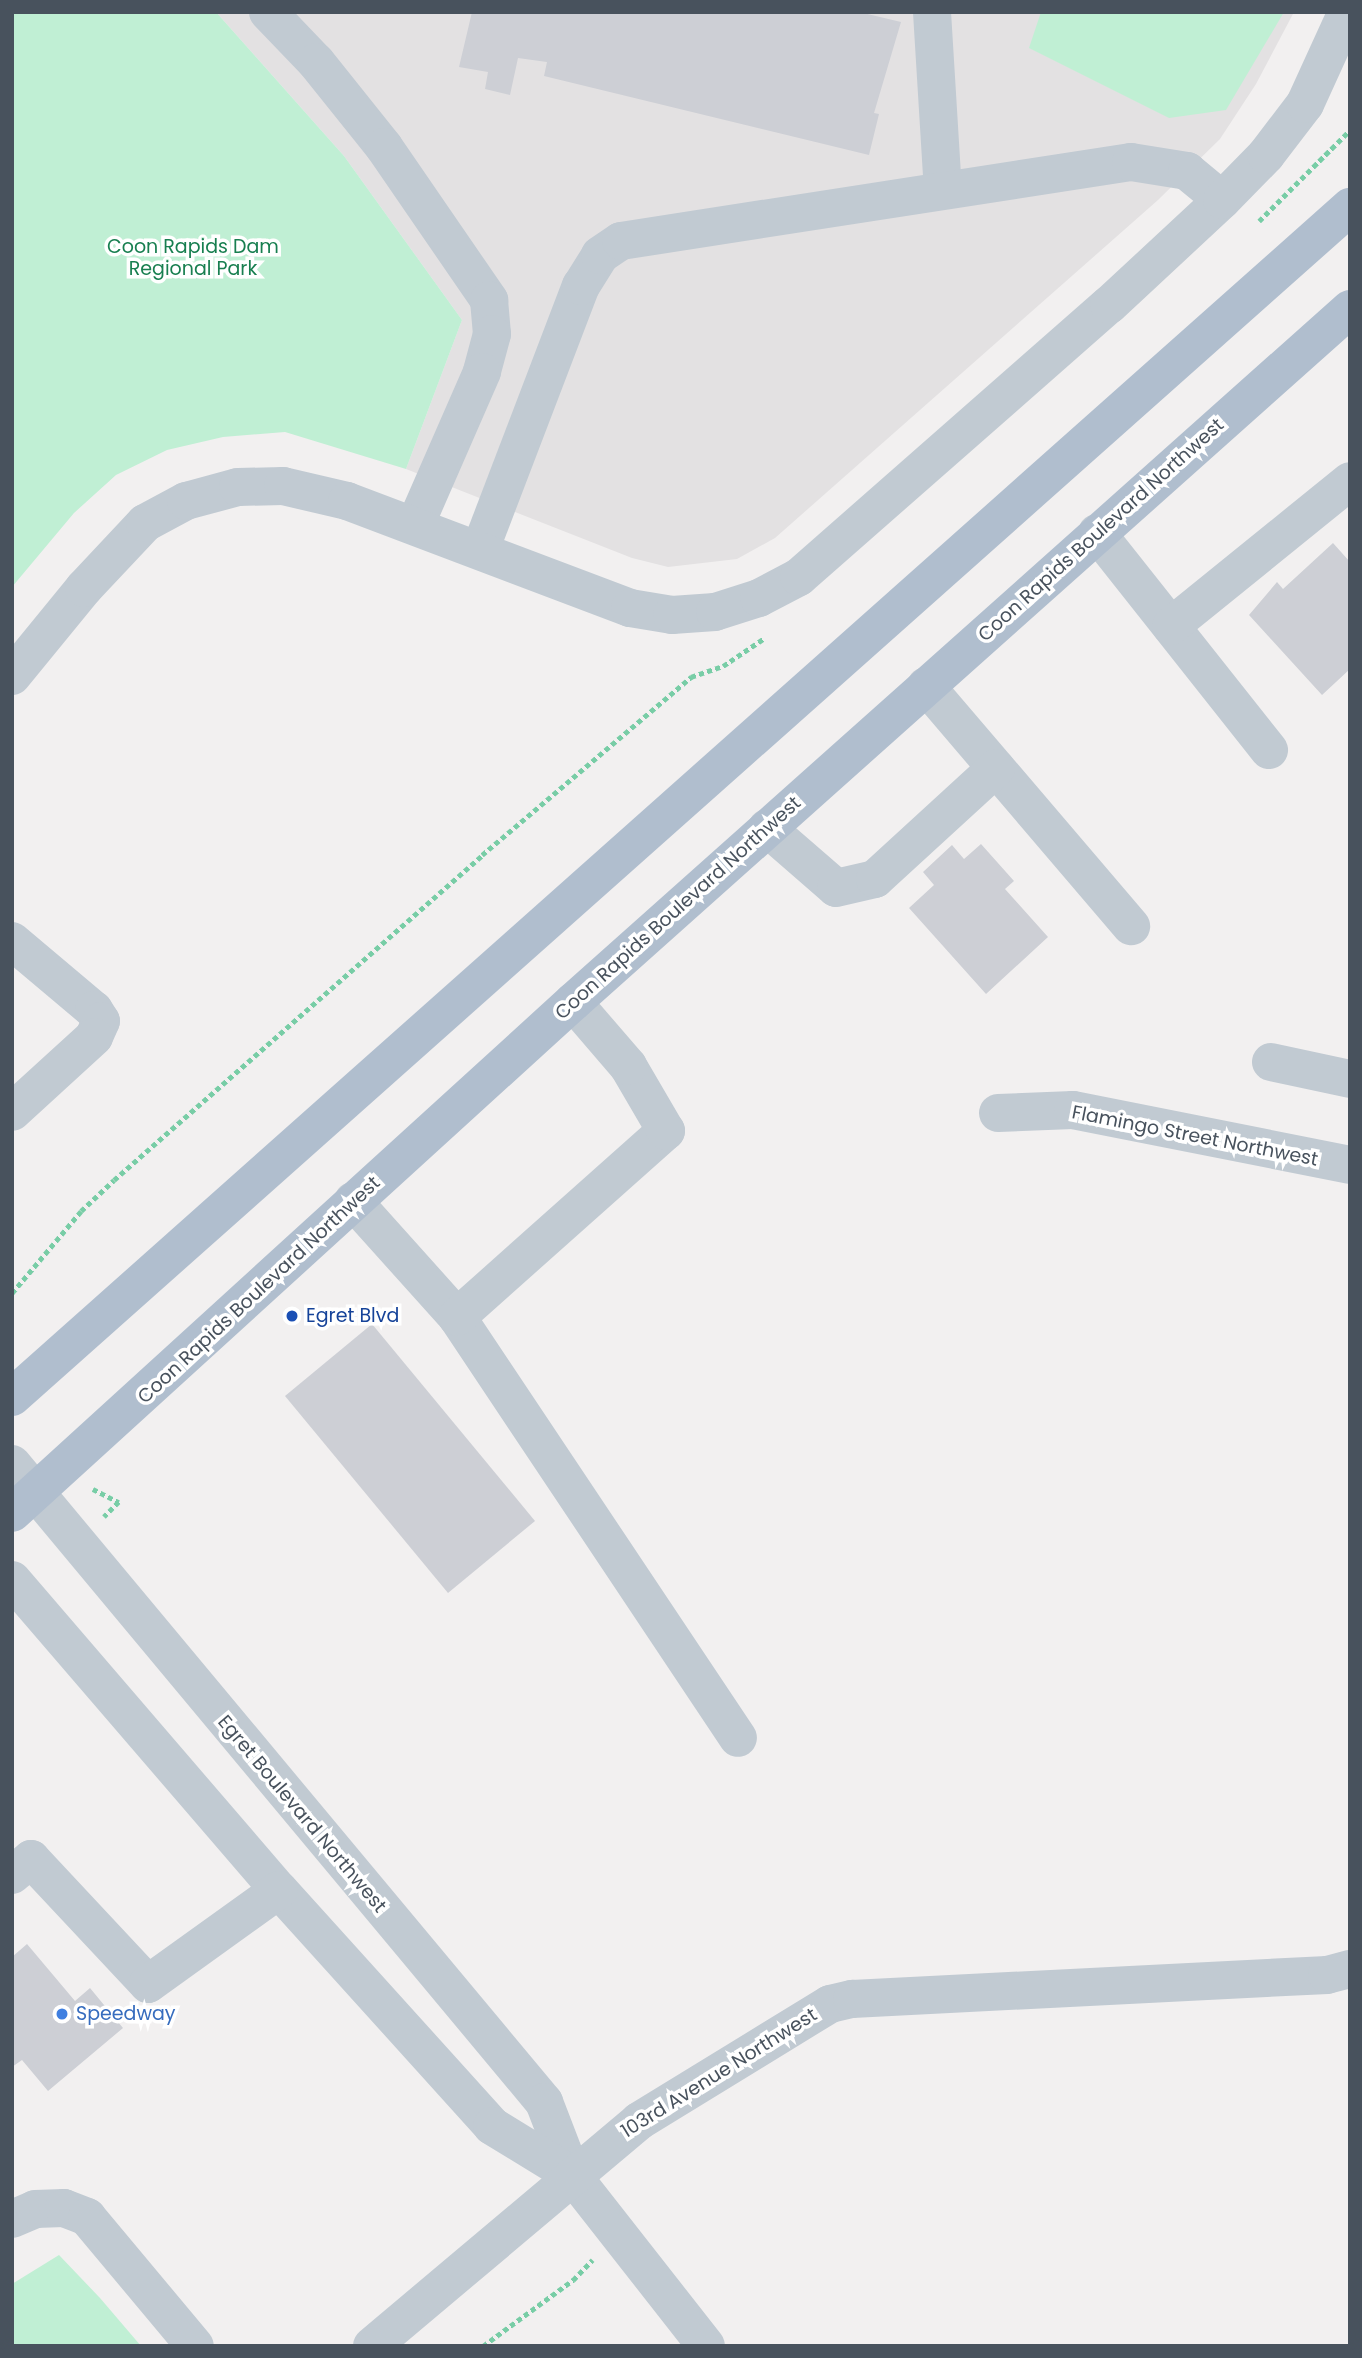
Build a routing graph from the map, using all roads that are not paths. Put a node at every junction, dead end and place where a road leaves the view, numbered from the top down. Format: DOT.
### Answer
graph roads {
  1 [pos="268,12"];
  2 [pos="932,12"];
  3 [pos="1348,12"];
  4 [pos="943,190"];
  5 [pos="1222,200"];
  6 [pos="1350,207"];
  7 [pos="1350,309"];
  8 [pos="1350,481"];
  9 [pos="415,525"];
  10 [pos="1097,533"];
  11 [pos="480,550"];
  12 [pos="1171,626"];
  13 [pos="12,676"];
  14 [pos="926,686"];
  15 [pos="1269,750"];
  16 [pos="996,768"];
  17 [pos="767,828"];
  18 [pos="1131,926"];
  19 [pos="16,953"];
  20 [pos="573,1002"];
  21 [pos="1271,1062"];
  22 [pos="1350,1079"];
  23 [pos="12,1112"];
  24 [pos="998,1113"];
  25 [pos="1350,1165"];
  26 [pos="353,1201"];
  27 [pos="457,1317"];
  28 [pos="12,1397"];
  29 [pos="19,1490"];
  30 [pos="12,1580"];
  31 [pos="738,1738"];
  32 [pos="18,1858"];
  33 [pos="279,1890"];
  34 [pos="1350,1969"];
  35 [pos="572,2175"];
  36 [pos="12,2219"];
  37 [pos="195,2346"];
  38 [pos="372,2346"];
  39 [pos="706,2346"];
  1 -- 9 [label="street"];
  2 -- 4 [label="street"];
  3 -- 5 [label="street"];
  4 -- 5 [label="street"];
  4 -- 11 [label="street"];
  5 -- 11 [label="street"];
  6 -- 28 [label="main road"];
  7 -- 10 [label="main road, Coon Rapids Boulevard Northwest"];
  8 -- 12 [label="street"];
  9 -- 11 [label="street"];
  9 -- 13 [label="street"];
  10 -- 12 [label="street"];
  10 -- 14 [label="main road, Coon Rapids Boulevard Northwest"];
  12 -- 15 [label="street"];
  14 -- 16 [label="street"];
  14 -- 17 [label="main road, Coon Rapids Boulevard Northwest"];
  16 -- 17 [label="street"];
  16 -- 18 [label="street"];
  17 -- 20 [label="main road, Coon Rapids Boulevard Northwest"];
  19 -- 23 [label="street"];
  20 -- 26 [label="main road, Coon Rapids Boulevard Northwest"];
  20 -- 27 [label="street"];
  21 -- 22 [label="street"];
  24 -- 25 [label="street, Flamingo Street Northwest"];
  26 -- 27 [label="street"];
  26 -- 29 [label="main road, Coon Rapids Boulevard Northwest"];
  27 -- 31 [label="street"];
  29 -- 35 [label="street, Egret Boulevard Northwest"];
  30 -- 33 [label="street, Egret Boulevard Northwest"];
  32 -- 33 [label="street"];
  33 -- 35 [label="street, Egret Boulevard Northwest"];
  34 -- 35 [label="street, 103rd Avenue Northwest"];
  35 -- 38 [label="street, 103rd Avenue Northwest"];
  35 -- 39 [label="street, Egret Boulevard Northwest"];
  36 -- 37 [label="street"];
}
